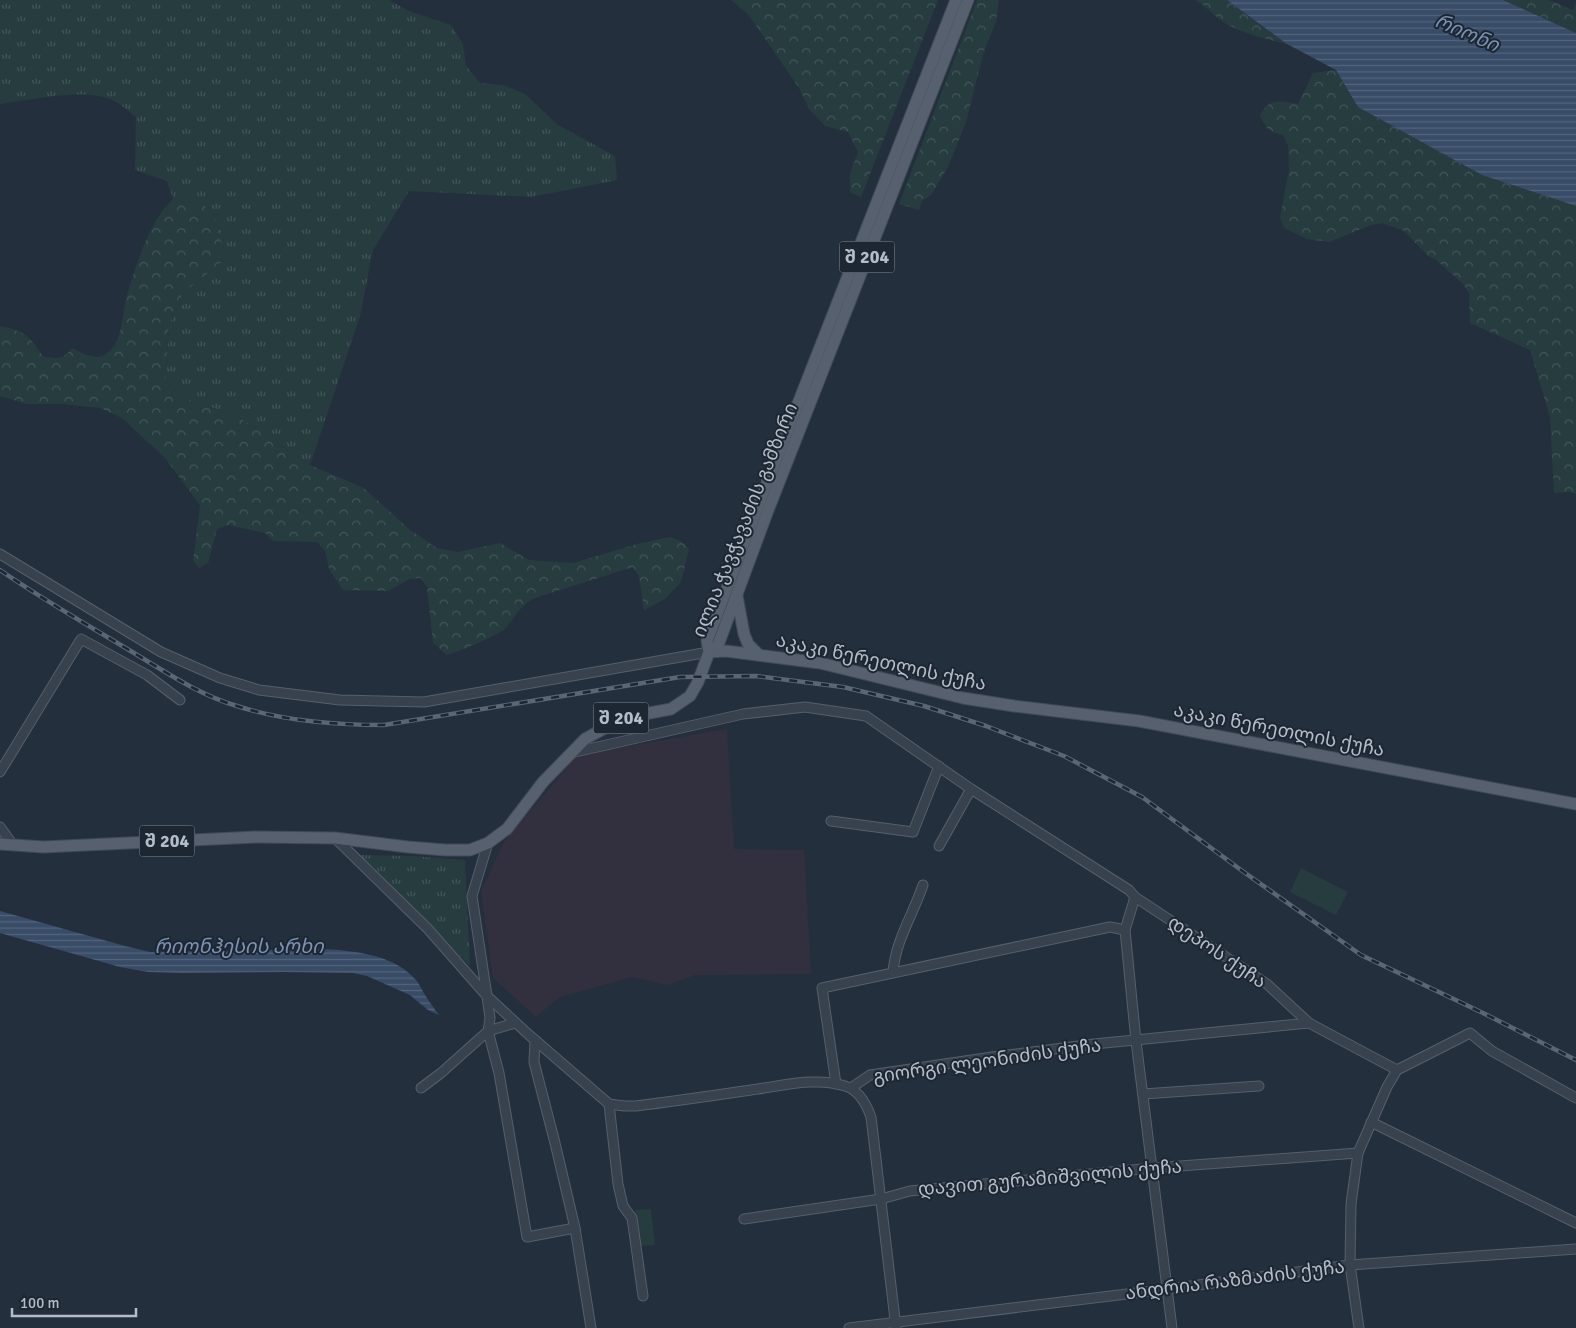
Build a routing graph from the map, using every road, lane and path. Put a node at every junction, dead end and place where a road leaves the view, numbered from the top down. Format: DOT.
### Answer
graph roads {
  1 [pos="956,0"];
  2 [pos="968,0"];
  3 [pos="762,512"];
  4 [pos="0,554"];
  5 [pos="737,596"];
  6 [pos="709,652"];
  7 [pos="759,655"];
  8 [pos="180,700"];
  9 [pos="571,753"];
  10 [pos="939,766"];
  11 [pos="0,772"];
  12 [pos="971,789"];
  13 [pos="1576,804"];
  14 [pos="831,821"];
  15 [pos="0,827"];
  16 [pos="335,838"];
  17 [pos="488,843"];
  18 [pos="0,844"];
  19 [pos="12,845"];
  20 [pos="940,846"];
  21 [pos="923,885"];
  22 [pos="1135,897"];
  23 [pos="1125,930"];
  24 [pos="893,973"];
  25 [pos="487,996"];
  26 [pos="515,1022"];
  27 [pos="1309,1023"];
  28 [pos="488,1031"];
  29 [pos="535,1040"];
  30 [pos="1136,1041"];
  31 [pos="1397,1070"];
  32 [pos="836,1084"];
  33 [pos="1258,1086"];
  34 [pos="421,1088"];
  35 [pos="851,1088"];
  36 [pos="1143,1094"];
  37 [pos="1576,1098"];
  38 [pos="609,1104"];
  39 [pos="1371,1122"];
  40 [pos="1358,1153"];
  41 [pos="1153,1168"];
  42 [pos="882,1198"];
  43 [pos="744,1219"];
  44 [pos="1576,1223"];
  45 [pos="575,1228"];
  46 [pos="1576,1249"];
  47 [pos="1350,1265"];
  48 [pos="1168,1290"];
  49 [pos="643,1296"];
  50 [pos="895,1325"];
  51 [pos="591,1328"];
  52 [pos="849,1328"];
  53 [pos="1172,1328"];
  54 [pos="1359,1328"];
  1 -- 3 [label="main road, ილია ჭავჭავაძის გამზირი / შ 204"];
  2 -- 3 [label="main road, ილია ჭავჭავაძის გამზირი / შ 204"];
  3 -- 5 [label="main road, ილია ჭავჭავაძის გამზირი / შ 204"];
  3 -- 6 [label="main road, ილია ჭავჭავაძის გამზირი / შ 204"];
  4 -- 6 [label="street, აკაკი წერეთლის ქუჩა"];
  5 -- 6 [label="main road, ილია ჭავჭავაძის გამზირი / შ 204"];
  5 -- 7 [label="main road"];
  6 -- 7 [label="main road, აკაკი წერეთლის ქუჩა"];
  6 -- 9 [label="main road, შ 204"];
  7 -- 13 [label="main road, აკაკი წერეთლის ქუჩა"];
  8 -- 11 [label="street"];
  9 -- 10 [label="street, დეპოს ქუჩა"];
  9 -- 17 [label="main road, შ 204"];
  10 -- 12 [label="street, დეპოს ქუჩა"];
  10 -- 14 [label="street"];
  12 -- 20 [label="street"];
  12 -- 22 [label="street, დეპოს ქუჩა"];
  15 -- 19 [label="street"];
  16 -- 17 [label="main road, შ 204"];
  16 -- 19 [label="main road, შ 204"];
  16 -- 25 [label="street"];
  17 -- 25 [label="street"];
  18 -- 19 [label="main road, შ 204"];
  21 -- 24 [label="street"];
  22 -- 23 [label="street"];
  22 -- 27 [label="street, დეპოს ქუჩა"];
  23 -- 24 [label="street"];
  23 -- 30 [label="street"];
  24 -- 32 [label="street"];
  25 -- 26 [label="street"];
  25 -- 28 [label="street"];
  26 -- 28 [label="street"];
  26 -- 29 [label="street"];
  27 -- 30 [label="street, გიორგი ლეონიძის ქუჩა"];
  27 -- 31 [label="street, დეპოს ქუჩა"];
  28 -- 34 [label="street"];
  28 -- 45 [label="street"];
  29 -- 38 [label="street"];
  29 -- 45 [label="street"];
  30 -- 35 [label="street, გიორგი ლეონიძის ქუჩა"];
  30 -- 36 [label="street"];
  31 -- 37 [label="street"];
  31 -- 39 [label="street"];
  32 -- 35 [label="street, გიორგი ლეონიძის ქუჩა"];
  32 -- 38 [label="street, გიორგი ლეონიძის ქუჩა"];
  33 -- 36 [label="street"];
  35 -- 42 [label="street"];
  36 -- 41 [label="street"];
  38 -- 49 [label="street"];
  39 -- 40 [label="street"];
  39 -- 44 [label="street"];
  40 -- 41 [label="street, დავით გურამიშვილის ქუჩა"];
  40 -- 47 [label="street"];
  41 -- 42 [label="street, დავით გურამიშვილის ქუჩა"];
  41 -- 48 [label="street"];
  42 -- 43 [label="street, დავით გურამიშვილის ქუჩა"];
  42 -- 50 [label="street"];
  45 -- 51 [label="street"];
  46 -- 47 [label="street, ანდრია რაზმაძის ქუჩა"];
  47 -- 48 [label="street, ანდრია რაზმაძის ქუჩა"];
  47 -- 54 [label="street"];
  48 -- 50 [label="street, ანდრია რაზმაძის ქუჩა"];
  48 -- 53 [label="street"];
  50 -- 52 [label="street, ანდრია რაზმაძის ქუჩა"];
}
